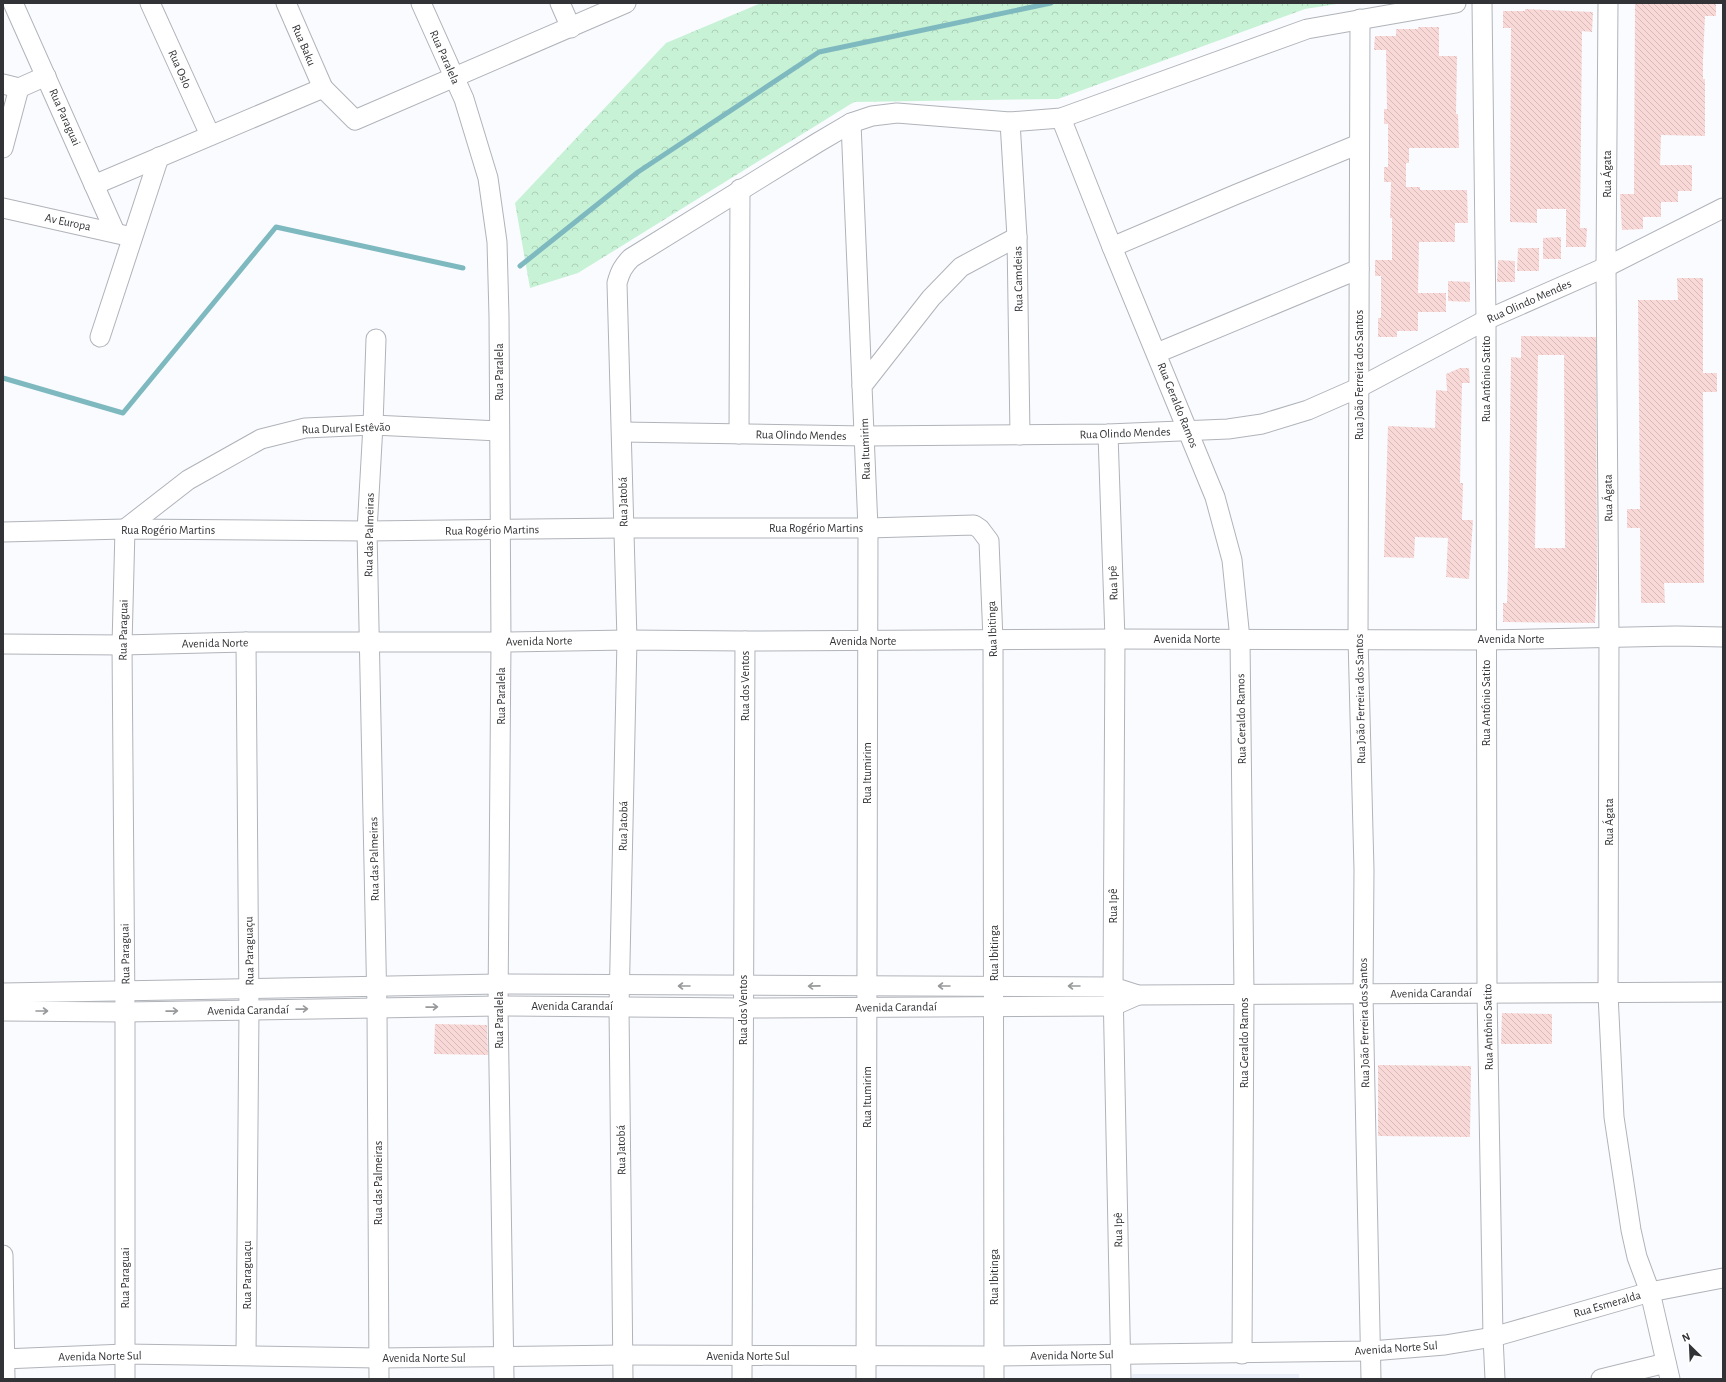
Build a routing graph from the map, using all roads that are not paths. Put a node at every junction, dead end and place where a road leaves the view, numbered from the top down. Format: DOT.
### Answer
graph roads {
  1 [pos="13,3"];
  2 [pos="150,3"];
  3 [pos="286,3"];
  4 [pos="421,3"];
  5 [pos="560,3"];
  6 [pos="626,3"];
  7 [pos="1456,3"];
  8 [pos="1482,3"];
  9 [pos="1608,3"];
  10 [pos="1360,19"];
  11 [pos="571,28"];
  12 [pos="46,76"];
  13 [pos="455,78"];
  14 [pos="11,86"];
  15 [pos="323,88"];
  16 [pos="1061,118"];
  17 [pos="1010,122"];
  18 [pos="851,123"];
  19 [pos="210,135"];
  20 [pos="1359,144"];
  21 [pos="3,148"];
  22 [pos="159,157"];
  23 [pos="94,185"];
  24 [pos="740,189"];
  25 [pos="3,208"];
  26 [pos="1723,208"];
  27 [pos="123,235"];
  28 [pos="1017,237"];
  29 [pos="1112,247"];
  30 [pos="1606,267"];
  31 [pos="1359,269"];
  32 [pos="1486,320"];
  33 [pos="100,337"];
  34 [pos="376,339"];
  35 [pos="1157,353"];
  36 [pos="862,386"];
  37 [pos="1358,388"];
  38 [pos="373,425"];
  39 [pos="1188,430"];
  40 [pos="499,431"];
  41 [pos="622,432"];
  42 [pos="739,434"];
  43 [pos="1108,434"];
  44 [pos="1020,435"];
  45 [pos="865,436"];
  46 [pos="624,528"];
  47 [pos="868,528"];
  48 [pos="125,529"];
  49 [pos="500,529"];
  50 [pos="980,529"];
  51 [pos="367,531"];
  52 [pos="3,532"];
  53 [pos="1723,637"];
  54 [pos="1358,638"];
  55 [pos="1610,638"];
  56 [pos="1115,639"];
  57 [pos="1240,639"];
  58 [pos="627,640"];
  59 [pos="993,640"];
  60 [pos="1486,640"];
  61 [pos="745,641"];
  62 [pos="868,641"];
  63 [pos="246,642"];
  64 [pos="369,642"];
  65 [pos="501,642"];
  66 [pos="3,644"];
  67 [pos="122,645"];
  68 [pos="498,984"];
  69 [pos="620,985"];
  70 [pos="867,985"];
  71 [pos="744,986"];
  72 [pos="994,986"];
  73 [pos="376,987"];
  74 [pos="1113,987"];
  75 [pos="249,989"];
  76 [pos="125,991"];
  77 [pos="1487,992"];
  78 [pos="1723,992"];
  79 [pos="3,993"];
  80 [pos="1244,994"];
  81 [pos="1363,994"];
  82 [pos="1608,994"];
  83 [pos="1138,995"];
  84 [pos="498,1006"];
  85 [pos="994,1006"];
  86 [pos="1113,1006"];
  87 [pos="619,1007"];
  88 [pos="377,1008"];
  89 [pos="744,1008"];
  90 [pos="867,1008"];
  91 [pos="249,1010"];
  92 [pos="3,1011"];
  93 [pos="125,1012"];
  94 [pos="3,1255"];
  95 [pos="1723,1278"];
  96 [pos="1650,1292"];
  97 [pos="1493,1337"];
  98 [pos="1371,1351"];
  99 [pos="125,1354"];
  100 [pos="1121,1354"];
  101 [pos="1242,1354"];
  102 [pos="246,1355"];
  103 [pos="623,1355"];
  104 [pos="866,1355"];
  105 [pos="741,1356"];
  106 [pos="994,1356"];
  107 [pos="504,1357"];
  108 [pos="379,1358"];
  109 [pos="4,1359"];
  110 [pos="1668,1371"];
  111 [pos="5,1379"];
  112 [pos="125,1379"];
  113 [pos="379,1379"];
  114 [pos="504,1379"];
  115 [pos="623,1379"];
  116 [pos="742,1379"];
  117 [pos="866,1379"];
  118 [pos="994,1379"];
  119 [pos="1121,1379"];
  120 [pos="1371,1379"];
  121 [pos="1495,1379"];
  122 [pos="1601,1379"];
  1 -- 12 [label="street, Rua Paraguai"];
  2 -- 19 [label="street, Rua Oslo"];
  3 -- 15 [label="street, Rua Baku"];
  4 -- 13 [label="street, Rua Paralela"];
  5 -- 11 [label="street"];
  6 -- 11 [label="street"];
  7 -- 10 [label="street"];
  8 -- 32 [label="street, Rua Antônio Satito"];
  9 -- 30 [label="street, Rua Ágata"];
  10 -- 16 [label="street"];
  10 -- 20 [label="street, Rua João Ferreira dos Santos"];
  11 -- 13 [label="street"];
  12 -- 14 [label="street"];
  12 -- 23 [label="street, Rua Paraguai"];
  13 -- 15 [label="street"];
  13 -- 40 [label="street, Rua Paralela"];
  14 -- 21 [label="street"];
  15 -- 19 [label="street"];
  16 -- 17 [label="street"];
  16 -- 29 [label="street, Rua Geraldo Ramos"];
  17 -- 18 [label="street"];
  17 -- 28 [label="street, Rua Camdeias"];
  18 -- 24 [label="street"];
  18 -- 36 [label="street, Rua Itumirim"];
  19 -- 22 [label="street"];
  20 -- 29 [label="street"];
  20 -- 31 [label="street, Rua João Ferreira dos Santos"];
  22 -- 23 [label="street"];
  22 -- 27 [label="street"];
  23 -- 27 [label="street, Rua Paraguai"];
  24 -- 41 [label="street, Rua Jatobá"];
  24 -- 42 [label="street"];
  25 -- 27 [label="street, Av Europa"];
  26 -- 30 [label="street, Rua Olindo Mendes"];
  27 -- 33 [label="street"];
  28 -- 36 [label="street"];
  28 -- 44 [label="street, Rua Camdeias"];
  29 -- 35 [label="street, Rua Geraldo Ramos"];
  30 -- 32 [label="street, Rua Olindo Mendes"];
  30 -- 55 [label="street, Rua Ágata"];
  31 -- 35 [label="street"];
  31 -- 37 [label="street, Rua João Ferreira dos Santos"];
  32 -- 37 [label="street, Rua Olindo Mendes"];
  32 -- 60 [label="street, Rua Antônio Satito"];
  34 -- 38 [label="street, Rua das Palmeiras"];
  35 -- 39 [label="street, Rua Geraldo Ramos"];
  36 -- 45 [label="street, Rua Itumirim"];
  37 -- 39 [label="street, Rua Olindo Mendes"];
  37 -- 54 [label="street, Rua João Ferreira dos Santos"];
  38 -- 40 [label="street, Rua Durval Estêvão"];
  38 -- 48 [label="street, Rua Durval Estêvão"];
  38 -- 51 [label="street, Rua das Palmeiras"];
  39 -- 43 [label="street, Rua Olindo Mendes"];
  39 -- 57 [label="street, Rua Geraldo Ramos"];
  40 -- 49 [label="street, Rua Paralela"];
  41 -- 42 [label="street, Rua Olindo Mendes"];
  41 -- 46 [label="street, Rua Jatobá"];
  42 -- 45 [label="street, Rua Olindo Mendes"];
  43 -- 44 [label="street, Rua Olindo Mendes"];
  43 -- 56 [label="street, Rua Ipê"];
  44 -- 45 [label="street, Rua Olindo Mendes"];
  45 -- 47 [label="street, Rua Itumirim"];
  46 -- 47 [label="street, Rua Rogério Martins"];
  46 -- 49 [label="street, Rua Rogério Martins"];
  46 -- 58 [label="street, Rua Jatobá"];
  47 -- 50 [label="street, Rua Rogério Martins"];
  47 -- 62 [label="street, Rua Itumirim"];
  48 -- 51 [label="street, Rua Rogério Martins"];
  48 -- 52 [label="street, Rua Rogério Martins"];
  48 -- 67 [label="street, Rua Paraguai"];
  49 -- 51 [label="street, Rua Rogério Martins"];
  49 -- 65 [label="street, Rua Paralela"];
  50 -- 59 [label="street, Rua Ibitinga"];
  51 -- 64 [label="street, Rua das Palmeiras"];
  53 -- 55 [label="street, Avenida Norte"];
  54 -- 57 [label="street, Avenida Norte"];
  54 -- 60 [label="street, Avenida Norte"];
  54 -- 81 [label="street, Rua João Ferreira dos Santos"];
  55 -- 60 [label="street, Avenida Norte"];
  55 -- 82 [label="street, Rua Ágata"];
  56 -- 57 [label="street, Avenida Norte"];
  56 -- 59 [label="street, Avenida Norte"];
  56 -- 74 [label="street, Rua Ipê"];
  57 -- 80 [label="street, Rua Geraldo Ramos"];
  58 -- 61 [label="street, Avenida Norte"];
  58 -- 65 [label="street, Avenida Norte"];
  58 -- 69 [label="street, Rua Jatobá"];
  59 -- 62 [label="street, Avenida Norte"];
  59 -- 72 [label="street, Rua Ibitinga"];
  60 -- 77 [label="street, Rua Antônio Satito"];
  61 -- 62 [label="street, Avenida Norte"];
  61 -- 71 [label="street, Rua dos Ventos"];
  62 -- 70 [label="street, Rua Itumirim"];
  63 -- 64 [label="street, Avenida Norte"];
  63 -- 67 [label="street, Avenida Norte"];
  63 -- 75 [label="street, Rua Paraguaçu"];
  64 -- 65 [label="street, Avenida Norte"];
  64 -- 73 [label="street, Rua das Palmeiras"];
  65 -- 68 [label="street, Rua Paralela"];
  66 -- 67 [label="street, Avenida Norte"];
  67 -- 76 [label="street, Rua Paraguai"];
  68 -- 69 [label="street, Avenida Carandaí"];
  68 -- 73 [label="street, Avenida Carandaí"];
  68 -- 84 [label="street, Rua Paralela"];
  71 -- 69 [label="street, Avenida Carandaí, one-way"];
  69 -- 87 [label="street, Rua Jatobá"];
  70 -- 71 [label="street, Avenida Carandaí, one-way"];
  72 -- 70 [label="street, Avenida Carandaí, one-way"];
  70 -- 90 [label="street, Rua Itumirim"];
  71 -- 89 [label="street, Rua dos Ventos"];
  74 -- 72 [label="street, Avenida Carandaí, one-way"];
  72 -- 85 [label="street, Rua Ibitinga"];
  73 -- 75 [label="street, Avenida Carandaí"];
  73 -- 88 [label="street, Rua das Palmeiras"];
  74 -- 83 [label="street, Avenida Carandaí"];
  74 -- 86 [label="street, Rua Ipê"];
  75 -- 76 [label="street, Avenida Carandaí"];
  75 -- 91 [label="street, Rua Paraguaçu"];
  76 -- 79 [label="street, Avenida Carandaí"];
  76 -- 93 [label="street, Rua Paraguai"];
  77 -- 81 [label="street, Avenida Carandaí"];
  77 -- 82 [label="street, Avenida Carandaí"];
  77 -- 97 [label="street, Rua Antônio Satito"];
  78 -- 82 [label="street, Avenida Carandaí"];
  80 -- 81 [label="street, Avenida Carandaí"];
  80 -- 83 [label="street, Avenida Carandaí"];
  80 -- 101 [label="street, Rua Geraldo Ramos"];
  81 -- 98 [label="street, Rua João Ferreira dos Santos"];
  82 -- 96 [label="street, Rua Ágata"];
  83 -- 86 [label="street, Avenida Carandaí"];
  84 -- 87 [label="street, Avenida Carandaí"];
  88 -- 84 [label="street, Avenida Carandaí, one-way"];
  84 -- 107 [label="street, Rua Paralela"];
  85 -- 86 [label="street, Avenida Carandaí"];
  85 -- 90 [label="street, Avenida Carandaí"];
  85 -- 106 [label="street, Rua Ibitinga"];
  86 -- 100 [label="street, Rua Ipê"];
  87 -- 89 [label="street, Avenida Carandaí"];
  87 -- 103 [label="street, Rua Jatobá"];
  91 -- 88 [label="street, Avenida Carandaí, one-way"];
  88 -- 108 [label="street, Rua das Palmeiras"];
  89 -- 90 [label="street, Avenida Carandaí"];
  89 -- 105 [label="street, Rua dos Ventos"];
  90 -- 104 [label="street, Rua Itumirim"];
  93 -- 91 [label="street, Avenida Carandaí, one-way"];
  91 -- 102 [label="street, Rua Paraguaçu"];
  92 -- 93 [label="street, Avenida Carandaí, one-way"];
  93 -- 99 [label="street, Rua Paraguai"];
  94 -- 109 [label="street"];
  95 -- 96 [label="street, Rua Esmeralda"];
  96 -- 97 [label="street, Rua Esmeralda"];
  96 -- 110 [label="street"];
  97 -- 98 [label="street, Avenida Norte Sul"];
  97 -- 121 [label="street, Rua Antônio Satito"];
  98 -- 101 [label="street, Avenida Norte Sul"];
  98 -- 120 [label="street, Rua João Ferreira dos Santos"];
  99 -- 102 [label="street, Avenida Norte Sul"];
  99 -- 109 [label="street, Avenida Norte Sul"];
  99 -- 112 [label="street, Rua Paraguai"];
  100 -- 101 [label="street, Avenida Norte Sul"];
  100 -- 106 [label="street, Avenida Norte Sul"];
  100 -- 119 [label="street, Rua Ipê"];
  102 -- 108 [label="street, Avenida Norte Sul"];
  103 -- 105 [label="street, Avenida Norte Sul"];
  103 -- 107 [label="street, Avenida Norte Sul"];
  103 -- 115 [label="street, Rua Jatobá"];
  104 -- 105 [label="street, Avenida Norte Sul"];
  104 -- 106 [label="street, Avenida Norte Sul"];
  104 -- 117 [label="street, Rua Itumirim"];
  105 -- 116 [label="street, Rua dos Ventos"];
  106 -- 118 [label="street, Rua Ibitinga"];
  107 -- 108 [label="street, Avenida Norte Sul"];
  107 -- 114 [label="street, Rua Paralela"];
  108 -- 113 [label="street, Rua das Palmeiras"];
  109 -- 111 [label="street"];
  110 -- 122 [label="street"];
}
